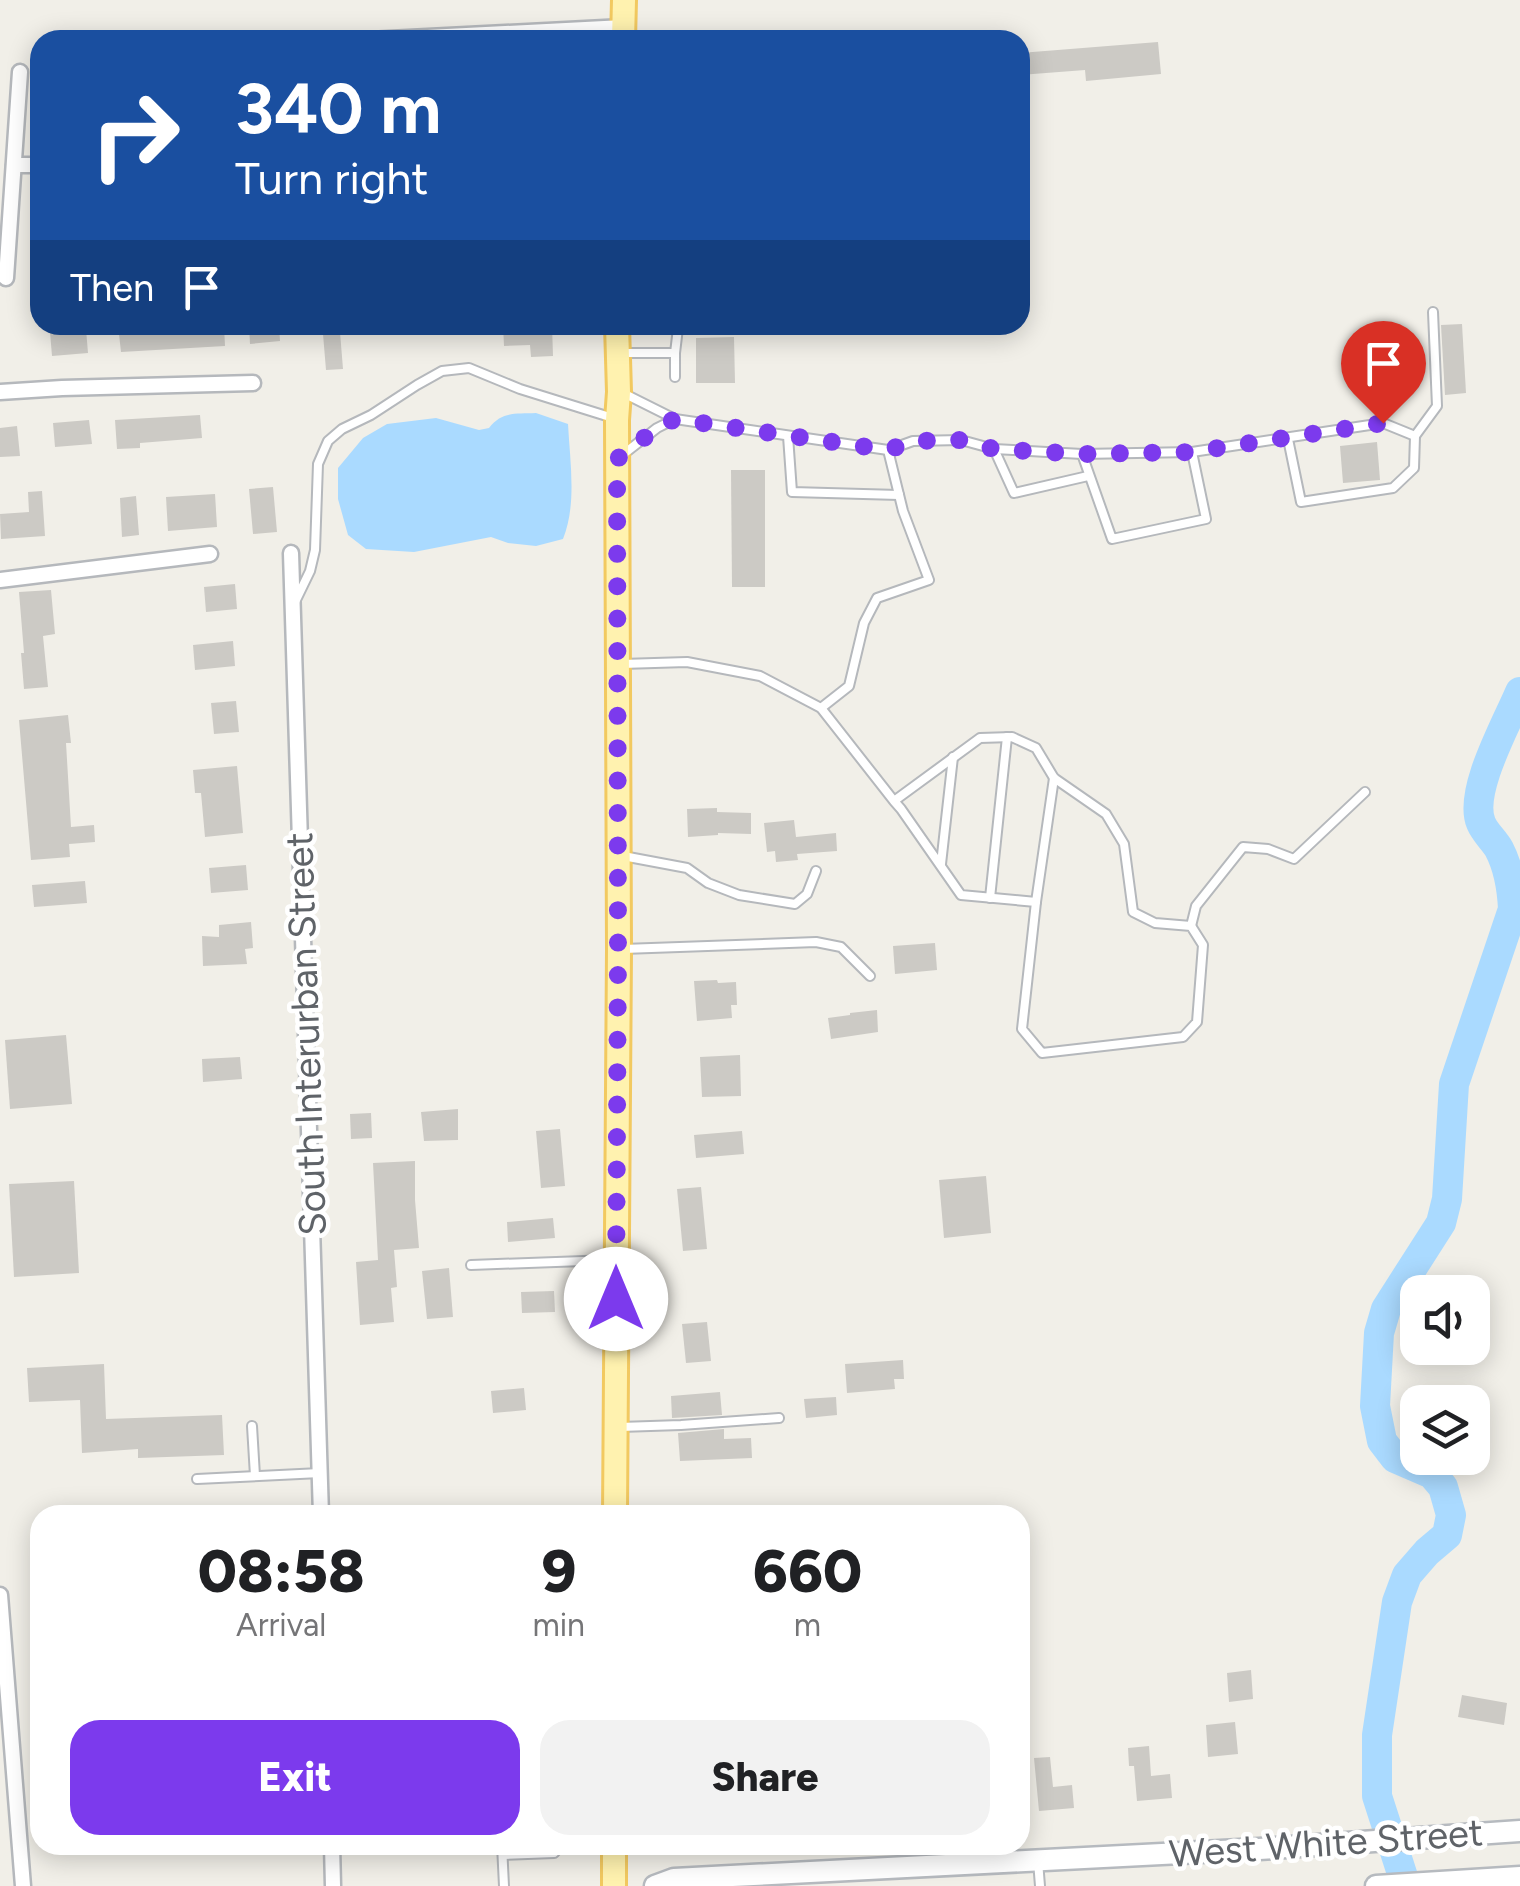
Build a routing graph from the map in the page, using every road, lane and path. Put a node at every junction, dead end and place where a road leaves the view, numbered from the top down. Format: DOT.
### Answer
graph roads {
  1 [pos="624,0"];
  2 [pos="624,30"];
  3 [pos="20,72"];
  4 [pos="14,165"];
  5 [pos="30,165"];
  6 [pos="6,278"];
  7 [pos="1433,312"];
  8 [pos="617,335"];
  9 [pos="677,335"];
  10 [pos="616,353"];
  11 [pos="675,354"];
  12 [pos="675,377"];
  13 [pos="252,383"];
  14 [pos="0,392"];
  15 [pos="619,392"];
  16 [pos="675,419"];
  17 [pos="617,420"];
  18 [pos="788,436"];
  19 [pos="1415,436"];
  20 [pos="1288,439"];
  21 [pos="994,449"];
  22 [pos="888,450"];
  23 [pos="1192,452"];
  24 [pos="1082,454"];
  25 [pos="617,459"];
  26 [pos="1088,476"];
  27 [pos="899,494"];
  28 [pos="291,553"];
  29 [pos="210,554"];
  30 [pos="0,580"];
  31 [pos="293,605"];
  32 [pos="618,664"];
  33 [pos="822,708"];
  34 [pos="1007,737"];
  35 [pos="953,757"];
  36 [pos="1054,778"];
  37 [pos="1365,792"];
  38 [pos="894,801"];
  39 [pos="618,856"];
  40 [pos="941,864"];
  41 [pos="816,870"];
  42 [pos="990,898"];
  43 [pos="1036,902"];
  44 [pos="1191,926"];
  45 [pos="618,950"];
  46 [pos="870,976"];
  47 [pos="616,1260"];
  48 [pos="470,1265"];
  49 [pos="779,1418"];
  50 [pos="252,1426"];
  51 [pos="615,1427"];
  52 [pos="320,1474"];
  53 [pos="255,1476"];
  54 [pos="197,1479"];
  55 [pos="322,1505"];
  56 [pos="615,1505"];
  57 [pos="0,1596"];
  58 [pos="1520,1830"];
  59 [pos="332,1855"];
  60 [pos="502,1855"];
  61 [pos="614,1855"];
  62 [pos="1038,1860"];
  63 [pos="1520,1877"];
  64 [pos="1493,1882"];
  65 [pos="23,1886"];
  66 [pos="333,1886"];
  67 [pos="504,1886"];
  68 [pos="614,1886"];
  69 [pos="654,1886"];
  70 [pos="1040,1886"];
  71 [pos="1376,1886"];
  1 -- 2 [label="main road"];
  3 -- 4 [label="street"];
  4 -- 5 [label="street"];
  4 -- 6 [label="street"];
  7 -- 19 [label="lane"];
  8 -- 10 [label="main road"];
  9 -- 11 [label="lane"];
  10 -- 11 [label="lane"];
  10 -- 15 [label="main road"];
  11 -- 12 [label="lane"];
  13 -- 14 [label="street"];
  15 -- 16 [label="lane"];
  15 -- 17 [label="main road"];
  16 -- 18 [label="lane"];
  16 -- 25 [label="lane"];
  17 -- 25 [label="main road"];
  17 -- 31 [label="lane"];
  18 -- 22 [label="lane"];
  18 -- 27 [label="lane"];
  19 -- 20 [label="lane"];
  19 -- 20 [label="lane"];
  20 -- 23 [label="lane"];
  21 -- 22 [label="lane"];
  21 -- 24 [label="lane"];
  21 -- 26 [label="lane"];
  22 -- 27 [label="lane"];
  23 -- 24 [label="lane"];
  23 -- 26 [label="lane"];
  24 -- 26 [label="lane"];
  25 -- 32 [label="main road"];
  27 -- 33 [label="lane"];
  28 -- 31 [label="street, South Interurban Street"];
  29 -- 30 [label="street"];
  31 -- 52 [label="street, South Interurban Street"];
  32 -- 33 [label="lane"];
  32 -- 39 [label="main road"];
  33 -- 38 [label="lane"];
  34 -- 35 [label="lane"];
  34 -- 36 [label="lane"];
  34 -- 42 [label="lane"];
  35 -- 38 [label="lane"];
  35 -- 40 [label="lane"];
  36 -- 43 [label="lane"];
  36 -- 44 [label="lane"];
  37 -- 44 [label="lane"];
  38 -- 40 [label="lane"];
  39 -- 41 [label="lane"];
  39 -- 45 [label="main road"];
  40 -- 42 [label="lane"];
  42 -- 43 [label="lane"];
  43 -- 44 [label="lane"];
  45 -- 46 [label="lane"];
  45 -- 47 [label="main road"];
  47 -- 48 [label="lane"];
  47 -- 51 [label="main road"];
  49 -- 51 [label="lane"];
  50 -- 53 [label="lane"];
  51 -- 56 [label="main road"];
  52 -- 53 [label="lane"];
  52 -- 55 [label="street, South Interurban Street"];
  53 -- 54 [label="lane"];
  57 -- 65 [label="street"];
  58 -- 62 [label="main road, West White Street"];
  59 -- 66 [label="street"];
  60 -- 67 [label="lane"];
  61 -- 68 [label="main road"];
  62 -- 69 [label="main road, West White Street"];
  62 -- 70 [label="lane"];
  63 -- 64 [label="main road, West White Street"];
  64 -- 71 [label="main road, West White Street"];
}
